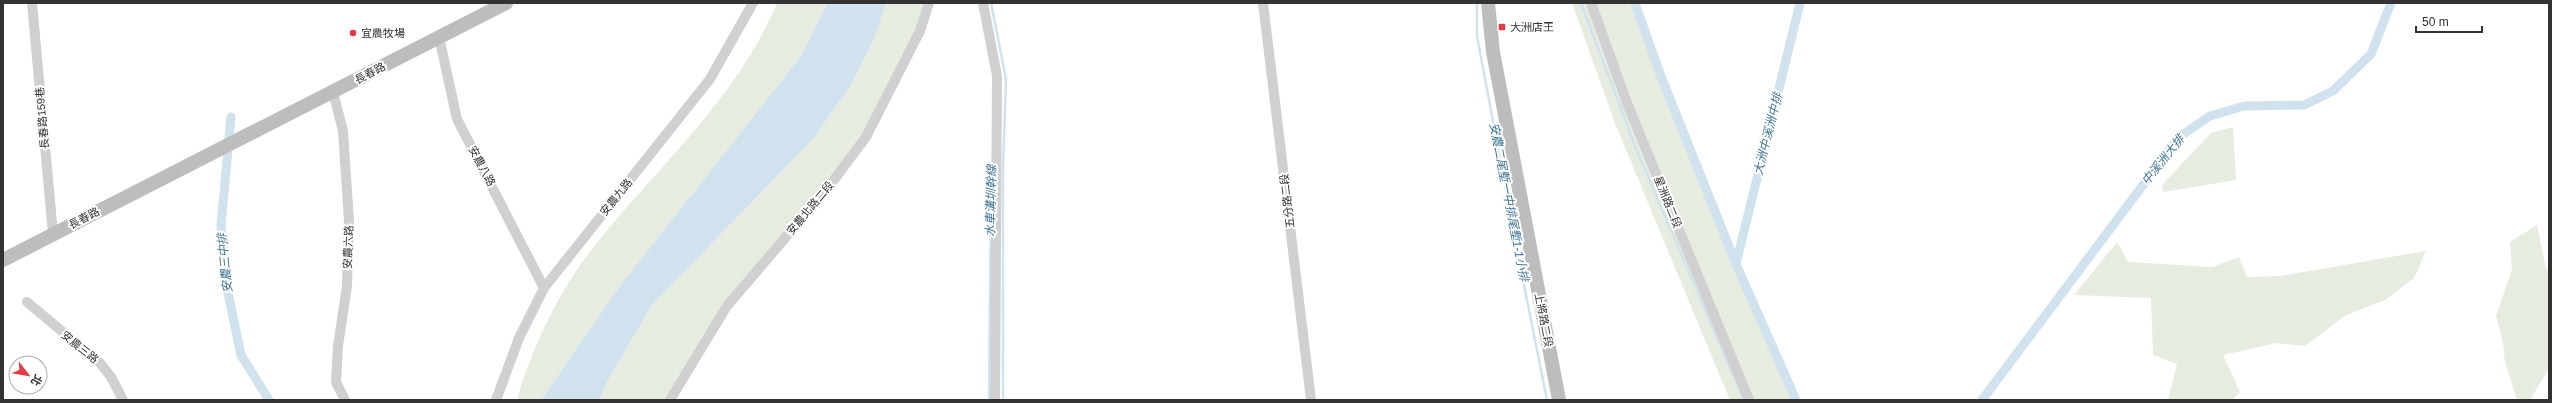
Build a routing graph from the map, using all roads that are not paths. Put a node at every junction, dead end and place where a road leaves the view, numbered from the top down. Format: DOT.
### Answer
graph roads {
  1 [pos="32,3"];
  2 [pos="506,3"];
  3 [pos="753,3"];
  4 [pos="929,3"];
  5 [pos="983,3"];
  6 [pos="1263,3"];
  7 [pos="1488,3"];
  8 [pos="1591,3"];
  9 [pos="439,37"];
  10 [pos="333,92"];
  11 [pos="53,234"];
  12 [pos="3,260"];
  13 [pos="544,288"];
  14 [pos="27,302"];
  15 [pos="123,400"];
  16 [pos="345,400"];
  17 [pos="496,400"];
  18 [pos="670,400"];
  19 [pos="995,400"];
  20 [pos="1311,400"];
  21 [pos="1559,400"];
  22 [pos="1748,400"];
  1 -- 11 [label="street, 長春路159巷"];
  2 -- 9 [label="street, 長春路"];
  3 -- 13 [label="street, 安農九路"];
  4 -- 18 [label="street, 安農北路二段"];
  5 -- 19 [label="street"];
  6 -- 20 [label="street, 五分路二段"];
  7 -- 21 [label="street, 上將路二段"];
  8 -- 22 [label="street, 星洲路二段"];
  9 -- 10 [label="street, 長春路"];
  9 -- 13 [label="street, 安農八路"];
  10 -- 11 [label="street, 長春路"];
  10 -- 16 [label="street, 安農六路"];
  11 -- 12 [label="street, 長春路"];
  13 -- 17 [label="street, 安農九路"];
  14 -- 15 [label="street, 安農三路"];
}
